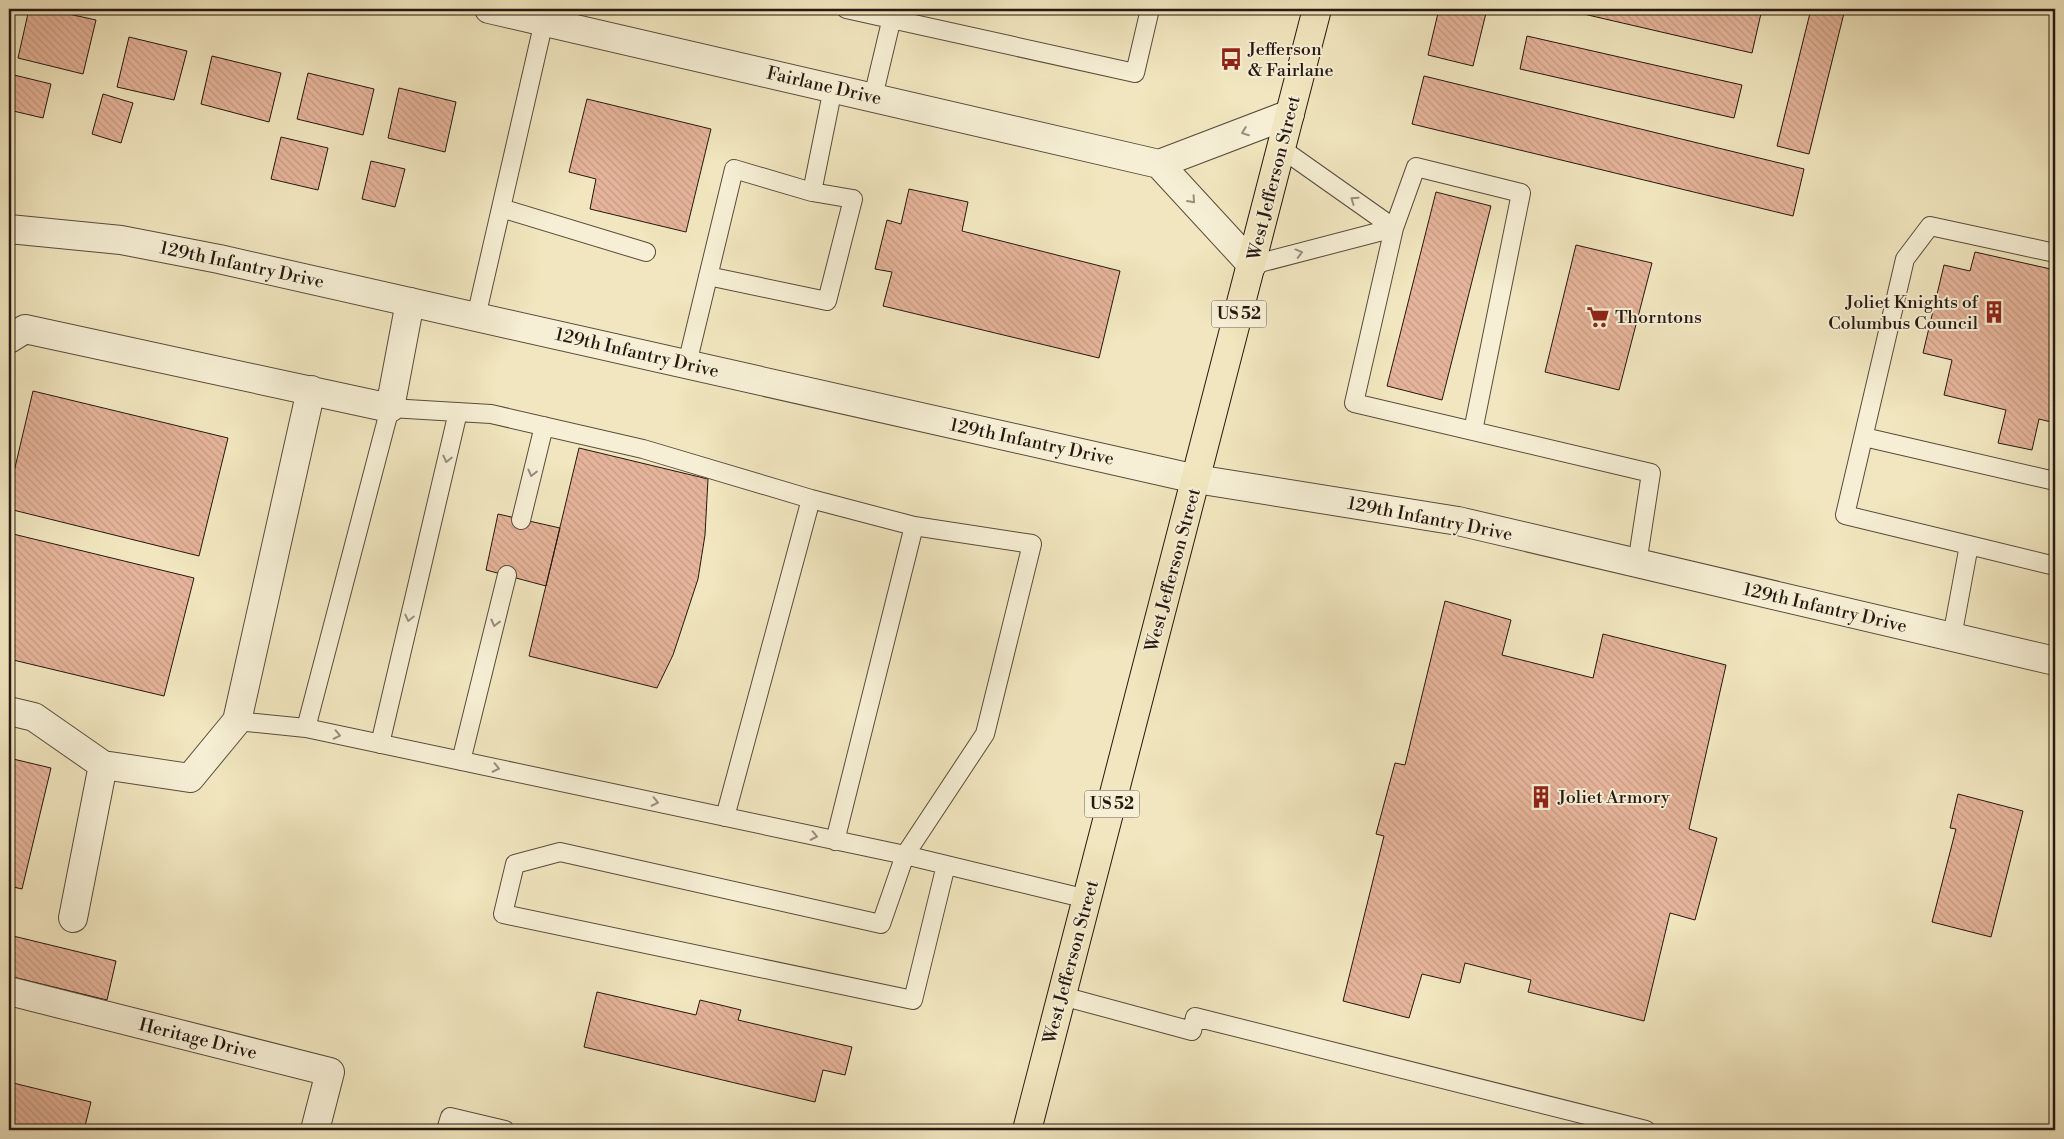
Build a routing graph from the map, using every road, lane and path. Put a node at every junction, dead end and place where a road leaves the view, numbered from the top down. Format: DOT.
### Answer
graph roads {
  1 [pos="489,9"];
  2 [pos="846,9"];
  3 [pos="1150,9"];
  4 [pos="1317,9"];
  5 [pos="893,14"];
  6 [pos="544,21"];
  7 [pos="833,88"];
  8 [pos="873,97"];
  9 [pos="1290,114"];
  10 [pos="1282,149"];
  11 [pos="1159,164"];
  12 [pos="812,192"];
  13 [pos="501,208"];
  14 [pos="1394,228"];
  15 [pos="9,229"];
  16 [pos="646,252"];
  17 [pos="2055,253"];
  18 [pos="1252,265"];
  19 [pos="708,276"];
  20 [pos="410,302"];
  21 [pos="476,317"];
  22 [pos="9,339"];
  23 [pos="687,364"];
  24 [pos="311,390"];
  25 [pos="390,408"];
  26 [pos="458,412"];
  27 [pos="544,426"];
  28 [pos="1473,431"];
  29 [pos="1864,437"];
  30 [pos="1196,479"];
  31 [pos="2055,481"];
  32 [pos="811,499"];
  33 [pos="521,520"];
  34 [pos="914,526"];
  35 [pos="1969,545"];
  36 [pos="1637,564"];
  37 [pos="2055,566"];
  38 [pos="507,575"];
  39 [pos="1952,637"];
  40 [pos="2055,662"];
  41 [pos="9,711"];
  42 [pos="237,721"];
  43 [pos="306,728"];
  44 [pos="380,744"];
  45 [pos="461,761"];
  46 [pos="103,765"];
  47 [pos="725,817"];
  48 [pos="835,840"];
  49 [pos="905,855"];
  50 [pos="946,865"];
  51 [pos="1087,899"];
  52 [pos="73,918"];
  53 [pos="9,991"];
  54 [pos="1062,996"];
  55 [pos="315,1130"];
  56 [pos="446,1130"];
  57 [pos="505,1130"];
  58 [pos="1027,1130"];
  59 [pos="1646,1130"];
  1 -- 6 [label="street, Fairlane Drive"];
  2 -- 5 [label="lane"];
  3 -- 5 [label="lane"];
  4 -- 9 [label="main road, West Jefferson Street / US 52"];
  5 -- 8 [label="lane"];
  6 -- 7 [label="street, Fairlane Drive"];
  6 -- 13 [label="lane"];
  7 -- 8 [label="street, Fairlane Drive"];
  7 -- 12 [label="lane"];
  8 -- 11 [label="street, Fairlane Drive"];
  9 -- 10 [label="main road, West Jefferson Street / US 52"];
  9 -- 11 [label="street, one-way"];
  14 -- 10 [label="lane, one-way"];
  10 -- 18 [label="main road, West Jefferson Street / US 52"];
  11 -- 18 [label="street, one-way"];
  12 -- 19 [label="lane"];
  12 -- 19 [label="lane"];
  13 -- 16 [label="lane"];
  13 -- 21 [label="lane"];
  18 -- 14 [label="lane, one-way"];
  14 -- 28 [label="lane"];
  14 -- 28 [label="lane"];
  15 -- 20 [label="street, 129th Infantry Drive"];
  17 -- 29 [label="lane"];
  18 -- 30 [label="main road, West Jefferson Street / US 52"];
  19 -- 23 [label="lane"];
  20 -- 21 [label="street, 129th Infantry Drive"];
  20 -- 25 [label="street"];
  21 -- 23 [label="street, 129th Infantry Drive"];
  22 -- 24 [label="street"];
  23 -- 30 [label="street, 129th Infantry Drive"];
  24 -- 25 [label="street"];
  24 -- 42 [label="street"];
  25 -- 26 [label="lane"];
  25 -- 43 [label="lane"];
  26 -- 27 [label="lane"];
  26 -- 44 [label="lane, one-way"];
  27 -- 32 [label="lane"];
  27 -- 33 [label="lane, one-way"];
  28 -- 36 [label="lane"];
  29 -- 31 [label="lane"];
  29 -- 35 [label="lane"];
  30 -- 36 [label="street, 129th Infantry Drive"];
  30 -- 51 [label="main road, West Jefferson Street / US 52"];
  32 -- 34 [label="lane"];
  32 -- 47 [label="lane"];
  34 -- 48 [label="lane"];
  34 -- 49 [label="lane"];
  35 -- 37 [label="lane"];
  35 -- 39 [label="lane"];
  36 -- 39 [label="street, 129th Infantry Drive"];
  38 -- 45 [label="lane, one-way"];
  39 -- 40 [label="street, 129th Infantry Drive"];
  41 -- 46 [label="street"];
  42 -- 43 [label="lane"];
  42 -- 46 [label="street"];
  43 -- 44 [label="lane, one-way"];
  44 -- 45 [label="lane"];
  45 -- 47 [label="lane, one-way"];
  46 -- 52 [label="street"];
  47 -- 48 [label="lane, one-way"];
  48 -- 49 [label="lane"];
  49 -- 50 [label="lane"];
  49 -- 50 [label="lane"];
  50 -- 51 [label="lane"];
  51 -- 54 [label="main road, West Jefferson Street / US 52"];
  53 -- 55 [label="street, Heritage Drive"];
  54 -- 58 [label="main road, West Jefferson Street / US 52"];
  54 -- 59 [label="lane"];
  56 -- 57 [label="lane"];
}
